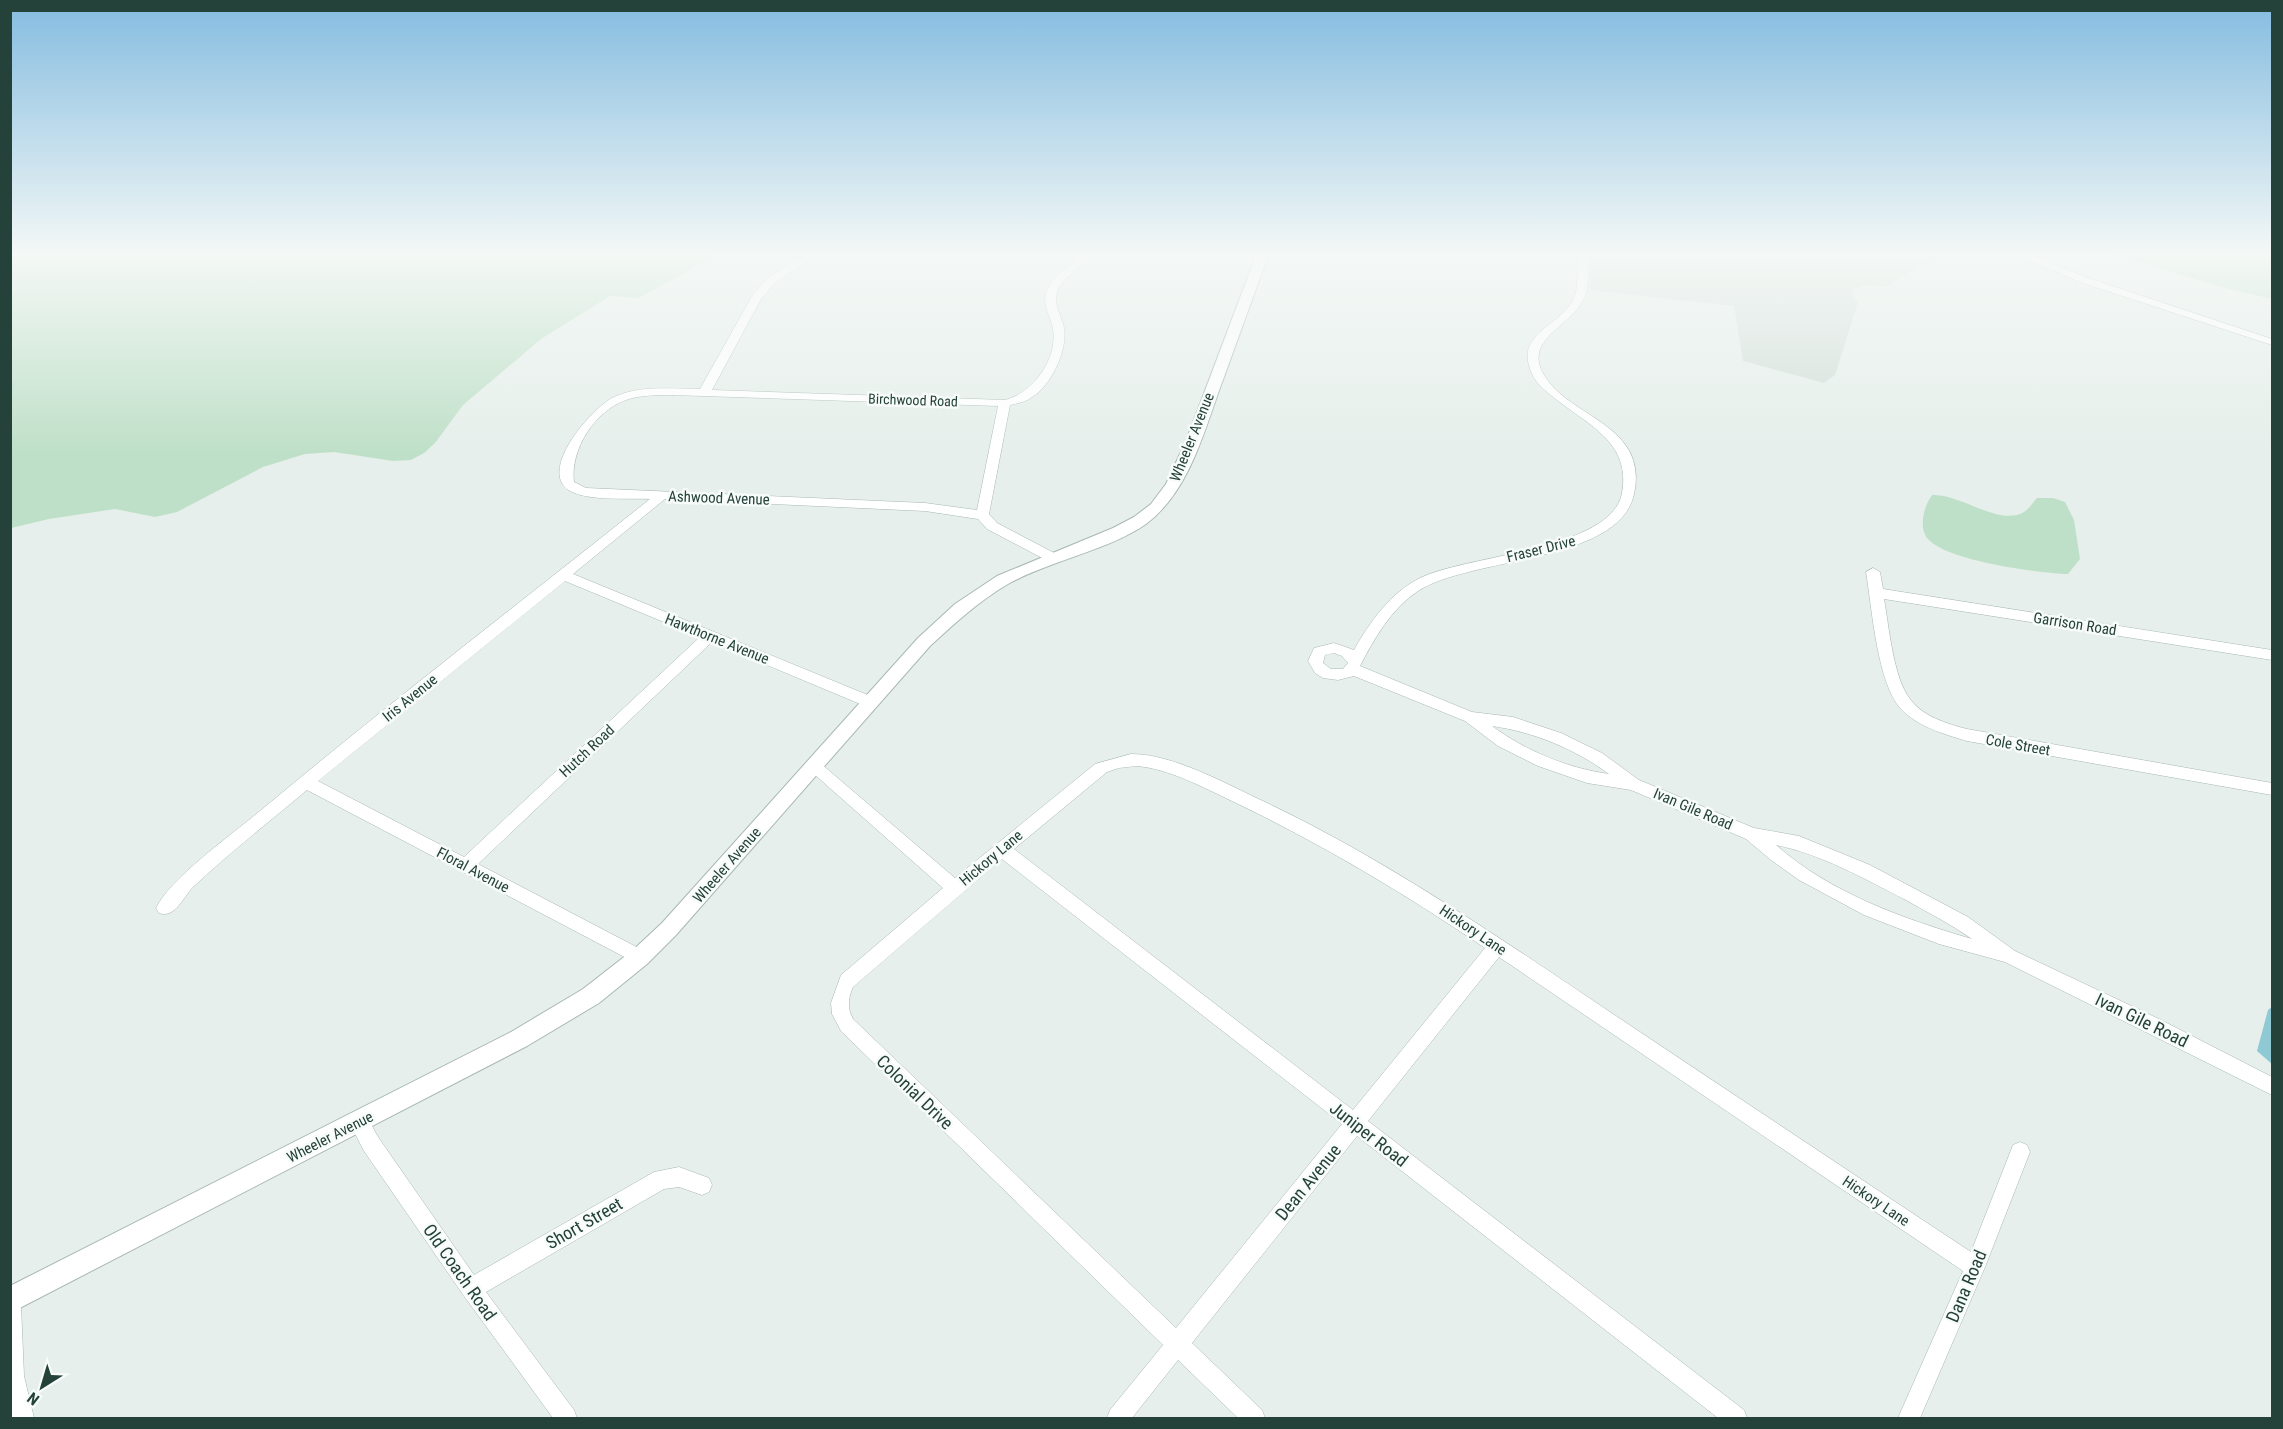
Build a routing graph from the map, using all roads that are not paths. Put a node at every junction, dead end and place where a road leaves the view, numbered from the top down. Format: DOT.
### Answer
graph roads {
  1 [pos="744,320"];
  2 [pos="1055,320"];
  3 [pos="1238,320"];
  4 [pos="1558,320"];
  5 [pos="2204,320"];
  6 [pos="2272,342"];
  7 [pos="704,393"];
  8 [pos="625,397"];
  9 [pos="1005,404"];
  10 [pos="662,496"];
  11 [pos="982,515"];
  12 [pos="1053,558"];
  13 [pos="1873,572"];
  14 [pos="563,575"];
  15 [pos="1877,593"];
  16 [pos="710,636"];
  17 [pos="2272,655"];
  18 [pos="1353,665"];
  19 [pos="870,702"];
  20 [pos="1470,717"];
  21 [pos="814,766"];
  22 [pos="306,782"];
  23 [pos="1633,784"];
  24 [pos="2272,789"];
  25 [pos="1752,834"];
  26 [pos="1002,849"];
  27 [pos="465,866"];
  28 [pos="955,888"];
  29 [pos="165,908"];
  30 [pos="1497,946"];
  31 [pos="2009,956"];
  32 [pos="640,957"];
  33 [pos="2272,1086"];
  34 [pos="359,1122"];
  35 [pos="1355,1123"];
  36 [pos="2020,1152"];
  37 [pos="702,1185"];
  38 [pos="1975,1267"];
  39 [pos="471,1289"];
  40 [pos="10,1303"];
  41 [pos="1177,1345"];
  42 [pos="23,1419"];
  43 [pos="566,1419"];
  44 [pos="1118,1419"];
  45 [pos="1254,1419"];
  46 [pos="1736,1419"];
  47 [pos="1909,1419"];
  1 -- 7 [label="street"];
  2 -- 9 [label="street"];
  3 -- 12 [label="street, Wheeler Avenue"];
  4 -- 18 [label="street, Fraser Drive"];
  5 -- 6 [label="street"];
  7 -- 8 [label="street, Birchwood Road"];
  7 -- 9 [label="street, Birchwood Road"];
  8 -- 10 [label="street, Ashwood Avenue"];
  9 -- 11 [label="street"];
  10 -- 11 [label="street, Ashwood Avenue"];
  10 -- 14 [label="street, Iris Avenue"];
  11 -- 12 [label="street"];
  12 -- 19 [label="street, Wheeler Avenue"];
  13 -- 15 [label="street, Cole Street"];
  14 -- 16 [label="street, Hawthorne Avenue"];
  14 -- 22 [label="street, Iris Avenue"];
  15 -- 17 [label="street, Garrison Road"];
  15 -- 24 [label="street, Cole Street"];
  16 -- 19 [label="street, Hawthorne Avenue"];
  16 -- 27 [label="street, Hutch Road"];
  18 -- 20 [label="street, Ivan Gile Road"];
  19 -- 21 [label="street, Wheeler Avenue"];
  20 -- 23 [label="street, Ivan Gile Road"];
  20 -- 23 [label="street, Ivan Gile Road"];
  21 -- 28 [label="street"];
  21 -- 32 [label="street, Wheeler Avenue"];
  22 -- 27 [label="street, Floral Avenue"];
  22 -- 29 [label="street, Iris Avenue"];
  23 -- 25 [label="street, Ivan Gile Road"];
  25 -- 31 [label="street, Ivan Gile Road"];
  25 -- 31 [label="street, Ivan Gile Road"];
  26 -- 28 [label="street, Hickory Lane"];
  26 -- 30 [label="street, Hickory Lane"];
  26 -- 35 [label="street, Juniper Road"];
  27 -- 32 [label="street, Floral Avenue"];
  28 -- 41 [label="street, Colonial Drive"];
  30 -- 35 [label="street, Dean Avenue"];
  30 -- 38 [label="street, Hickory Lane"];
  31 -- 33 [label="street, Ivan Gile Road"];
  32 -- 34 [label="street, Wheeler Avenue"];
  34 -- 39 [label="street, Old Coach Road"];
  34 -- 40 [label="street, Wheeler Avenue"];
  35 -- 41 [label="street, Dean Avenue"];
  35 -- 46 [label="street, Juniper Road"];
  36 -- 38 [label="street, Dana Road"];
  37 -- 39 [label="street, Short Street"];
  38 -- 47 [label="street, Dana Road"];
  39 -- 43 [label="street, Old Coach Road"];
  40 -- 42 [label="street"];
  41 -- 44 [label="street, Dean Avenue"];
  41 -- 45 [label="street, Colonial Drive"];
}
